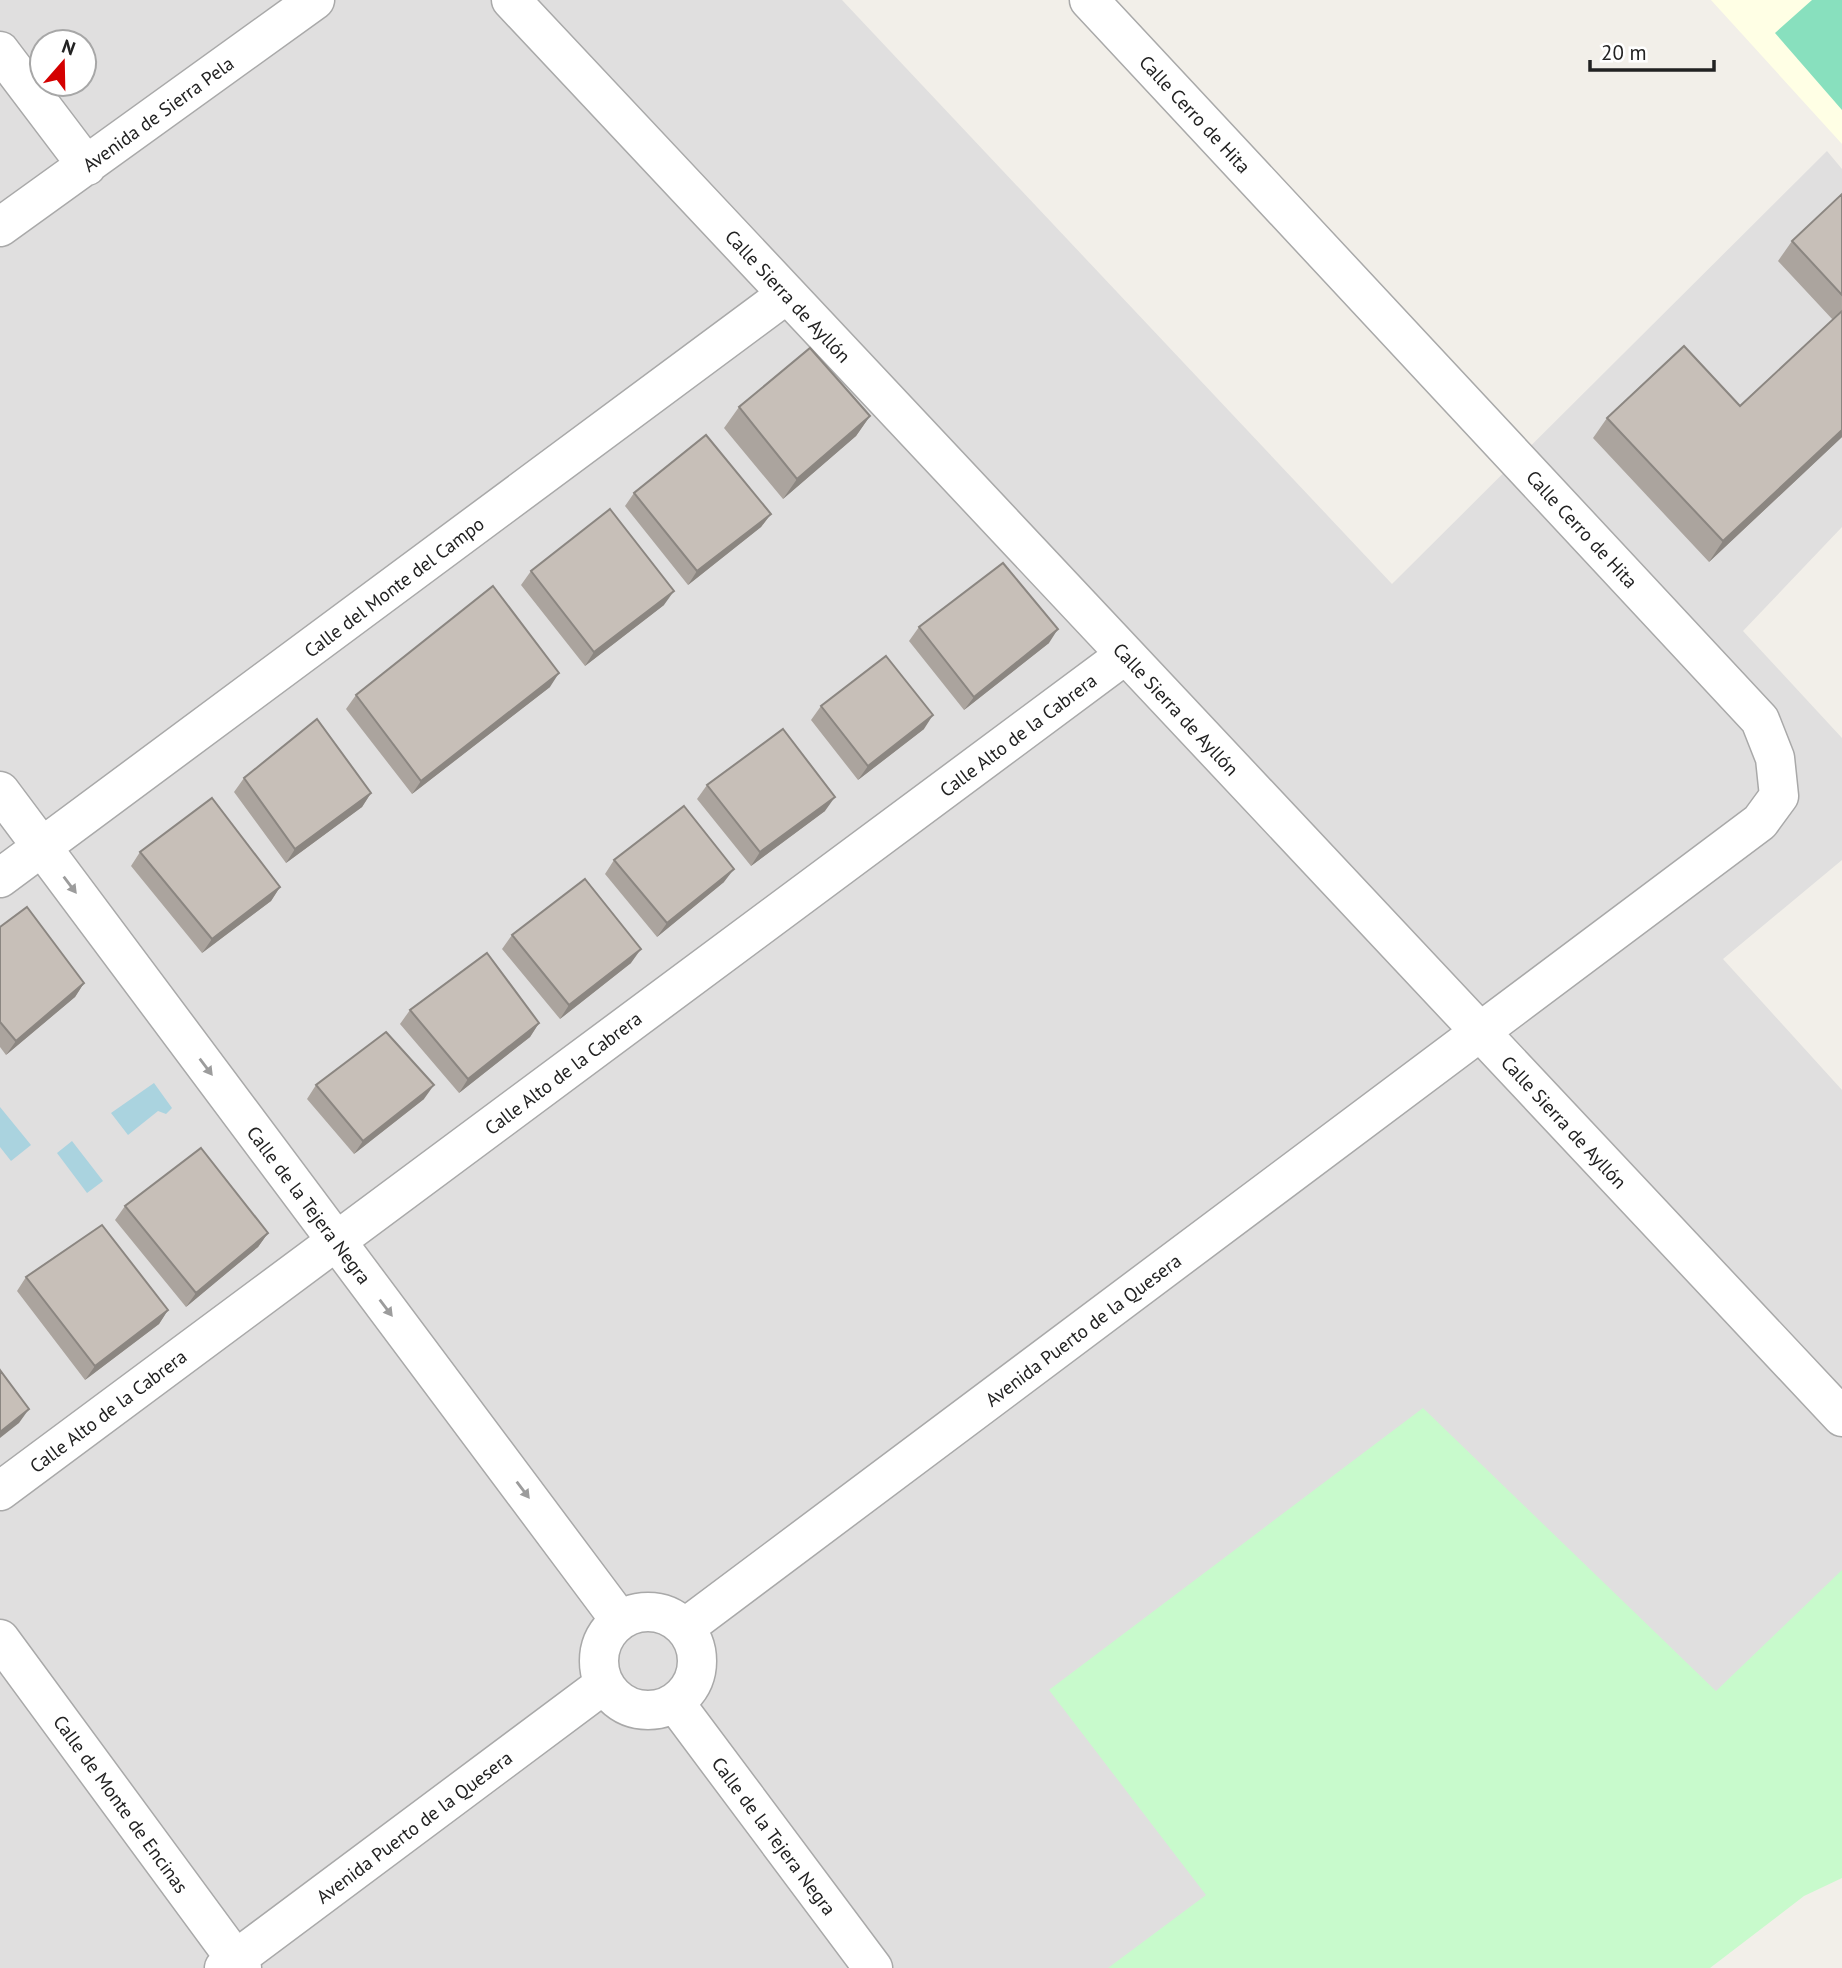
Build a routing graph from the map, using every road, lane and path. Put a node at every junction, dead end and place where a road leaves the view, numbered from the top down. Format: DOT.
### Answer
graph roads {
  1 [pos="315,0"];
  2 [pos="511,0"];
  3 [pos="1088,0"];
  4 [pos="0,51"];
  5 [pos="87,166"];
  6 [pos="0,227"];
  7 [pos="787,295"];
  8 [pos="1125,655"];
  9 [pos="0,791"];
  10 [pos="42,847"];
  11 [pos="0,878"];
  12 [pos="1480,1033"];
  13 [pos="336,1242"];
  14 [pos="1842,1418"];
  15 [pos="0,1491"];
  16 [pos="619,1619"];
  17 [pos="686,1627"];
  18 [pos="0,1639"];
  19 [pos="603,1685"];
  20 [pos="675,1703"];
  21 [pos="234,1965"];
  22 [pos="873,1968"];
  1 -- 5 [label="street, Avenida de Sierra Pela"];
  2 -- 7 [label="street, Calle Sierra de Ayllón"];
  3 -- 12 [label="street, Calle Cerro de Hita"];
  4 -- 5 [label="street"];
  5 -- 6 [label="street, Avenida de Sierra Pela"];
  7 -- 8 [label="street, Calle Sierra de Ayllón"];
  7 -- 10 [label="street, Calle del Monte del Campo"];
  8 -- 12 [label="street, Calle Sierra de Ayllón"];
  8 -- 13 [label="street, Calle Alto de la Cabrera"];
  9 -- 10 [label="street, Calle de la Tejera Negra"];
  10 -- 11 [label="street, Calle del Monte del Campo"];
  10 -- 13 [label="street, Calle de la Tejera Negra, one-way"];
  12 -- 14 [label="street, Calle Sierra de Ayllón"];
  12 -- 17 [label="street, Avenida Puerto de la Quesera"];
  13 -- 15 [label="street, Calle Alto de la Cabrera"];
  13 -- 16 [label="street, Calle de la Tejera Negra, one-way"];
  16 -- 17 [label="street"];
  16 -- 19 [label="street"];
  17 -- 20 [label="street"];
  18 -- 21 [label="street, Calle de Monte de Encinas"];
  19 -- 20 [label="street"];
  19 -- 21 [label="street, Avenida Puerto de la Quesera"];
  20 -- 22 [label="street, Calle de la Tejera Negra"];
}
